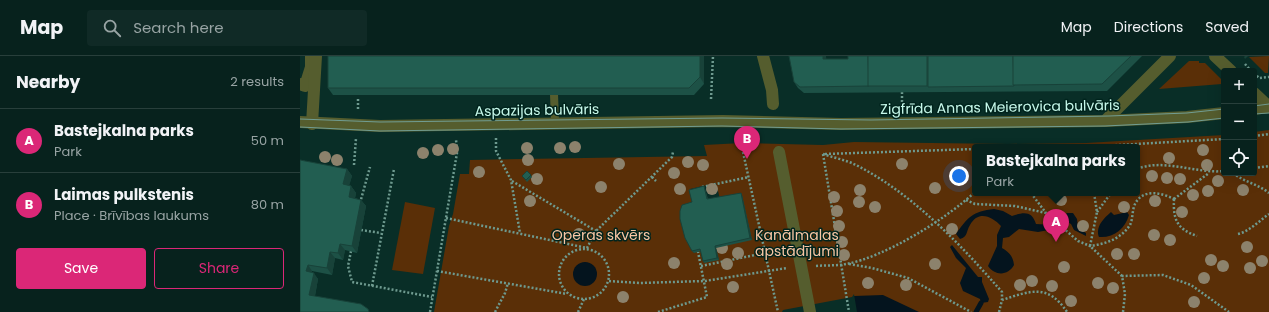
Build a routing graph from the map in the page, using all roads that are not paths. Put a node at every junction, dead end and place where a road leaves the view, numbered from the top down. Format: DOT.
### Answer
graph roads {
  1 [pos="311,56"];
  2 [pos="316,56"];
  3 [pos="763,56"];
  4 [pos="1170,56"];
  5 [pos="1215,56"];
  6 [pos="1228,68"];
  7 [pos="300,84"];
  8 [pos="554,94"];
  9 [pos="1257,96"];
  10 [pos="773,104"];
  11 [pos="1269,107"];
  12 [pos="1257,109"];
  13 [pos="1221,112"];
  14 [pos="554,121"];
  15 [pos="1105,121"];
  16 [pos="300,122"];
  17 [pos="776,123"];
  18 [pos="312,124"];
  19 [pos="779,152"];
  20 [pos="810,312"];
  1 -- 7 [label="street"];
  2 -- 18 [label="street"];
  3 -- 10 [label="street"];
  4 -- 15 [label="street"];
  5 -- 6 [label="street"];
  8 -- 14 [label="lane"];
  9 -- 11 [label="street"];
  11 -- 12 [label="street"];
  13 -- 15 [label="street, Zigfrīda Annas Meierovica bulvāris"];
  15 -- 17 [label="street, Zigfrīda Annas Meierovica bulvāris"];
  16 -- 18 [label="street, Aspazijas bulvāris"];
  17 -- 18 [label="street, Aspazijas bulvāris"];
  19 -- 20 [label="street"];
}
